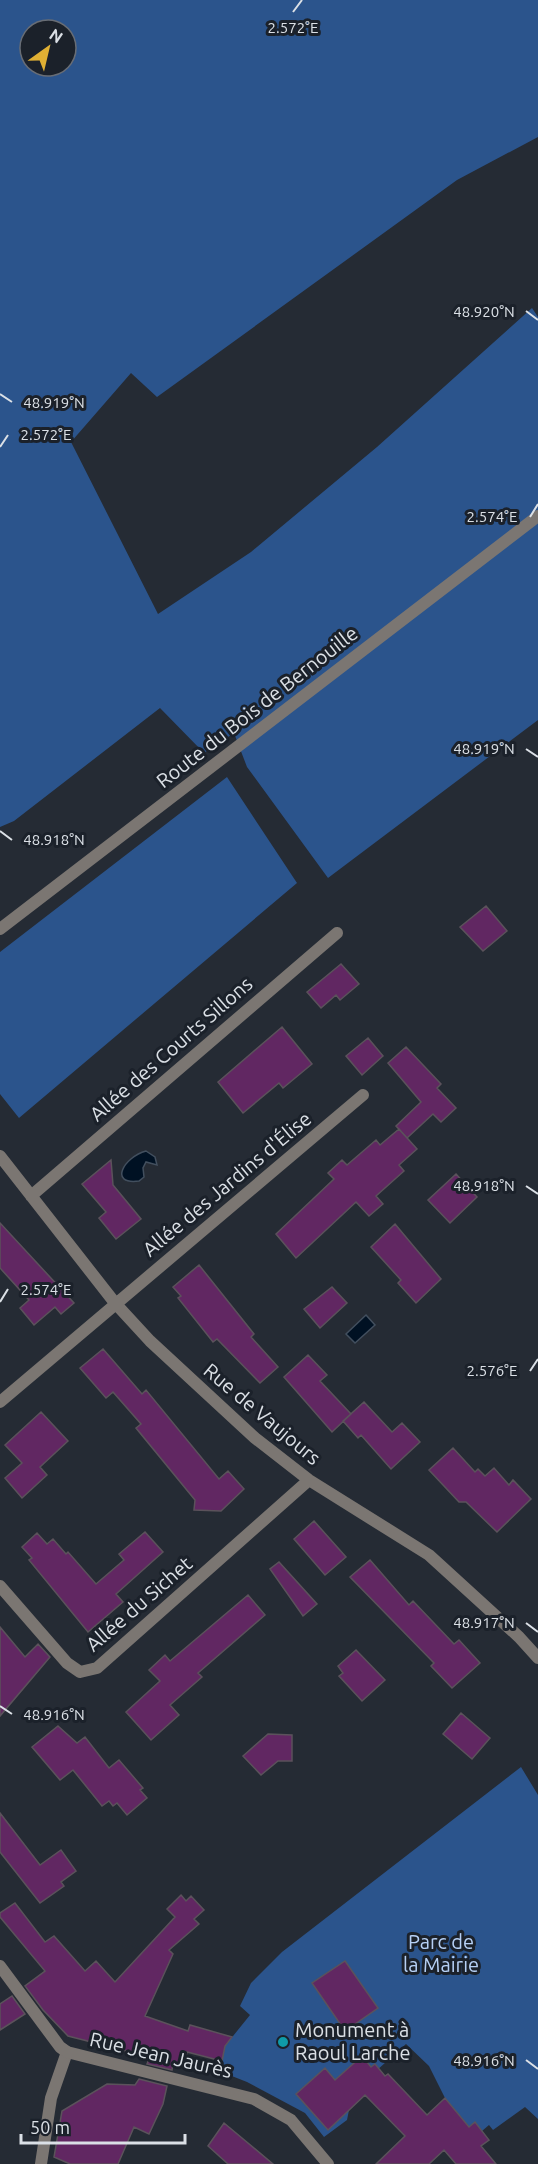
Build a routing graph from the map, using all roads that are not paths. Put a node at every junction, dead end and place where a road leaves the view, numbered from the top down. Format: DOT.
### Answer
graph roads {
  1 [pos="538,516"];
  2 [pos="0,929"];
  3 [pos="337,933"];
  4 [pos="363,1095"];
  5 [pos="0,1156"];
  6 [pos="31,1196"];
  7 [pos="115,1303"];
  8 [pos="0,1402"];
  9 [pos="309,1480"];
  10 [pos="0,1586"];
  11 [pos="538,1658"];
  12 [pos="0,1966"];
  13 [pos="67,2052"];
  14 [pos="41,2164"];
  15 [pos="328,2164"];
  1 -- 2 [label="street, Route du Bois de Bernouille"];
  3 -- 6 [label="street, Allée des Courts Sillons"];
  4 -- 7 [label="street, Allée des Jardins d'Élise"];
  5 -- 6 [label="street, Rue de Vaujours"];
  6 -- 7 [label="street, Rue de Vaujours"];
  7 -- 8 [label="street, Allée des Jardins d'Élise"];
  7 -- 9 [label="street, Rue de Vaujours"];
  9 -- 10 [label="street, Allée du Sichet"];
  9 -- 11 [label="street, Rue de Vaujours"];
  12 -- 13 [label="street, Rue Jean Jaurès"];
  13 -- 14 [label="street"];
  13 -- 15 [label="street, Rue Jean Jaurès"];
}
